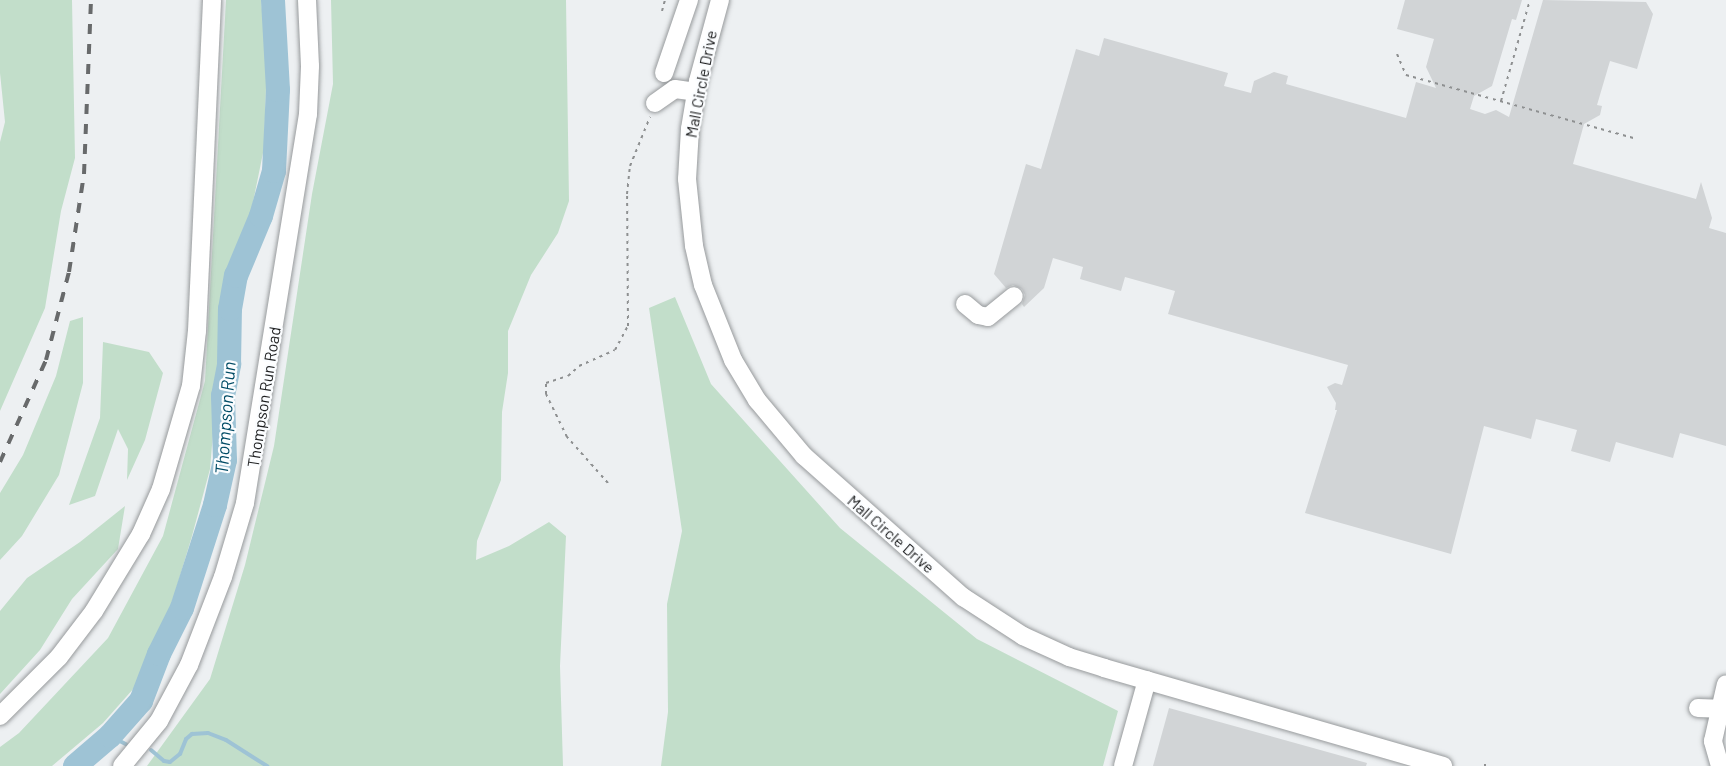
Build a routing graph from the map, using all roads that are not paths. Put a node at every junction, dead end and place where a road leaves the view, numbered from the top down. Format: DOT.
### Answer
graph roads {
  1 [pos="212,0"];
  2 [pos="307,0"];
  3 [pos="689,0"];
  4 [pos="720,0"];
  5 [pos="664,73"];
  6 [pos="696,92"];
  7 [pos="655,103"];
  8 [pos="1014,296"];
  9 [pos="964,304"];
  10 [pos="1147,680"];
  11 [pos="1726,684"];
  12 [pos="1698,708"];
  13 [pos="1722,709"];
  14 [pos="0,716"];
  15 [pos="122,766"];
  16 [pos="1123,766"];
  17 [pos="1443,766"];
  18 [pos="1720,766"];
  1 -- 14 [label="street"];
  2 -- 15 [label="street, Thompson Run Road"];
  3 -- 5 [label="street"];
  4 -- 6 [label="street, Mall Circle Drive"];
  6 -- 7 [label="street"];
  6 -- 10 [label="street, Mall Circle Drive"];
  8 -- 9 [label="street"];
  10 -- 16 [label="street"];
  10 -- 17 [label="street, Mall Circle Drive"];
  11 -- 13 [label="street"];
  12 -- 13 [label="street"];
  13 -- 18 [label="street"];
}
